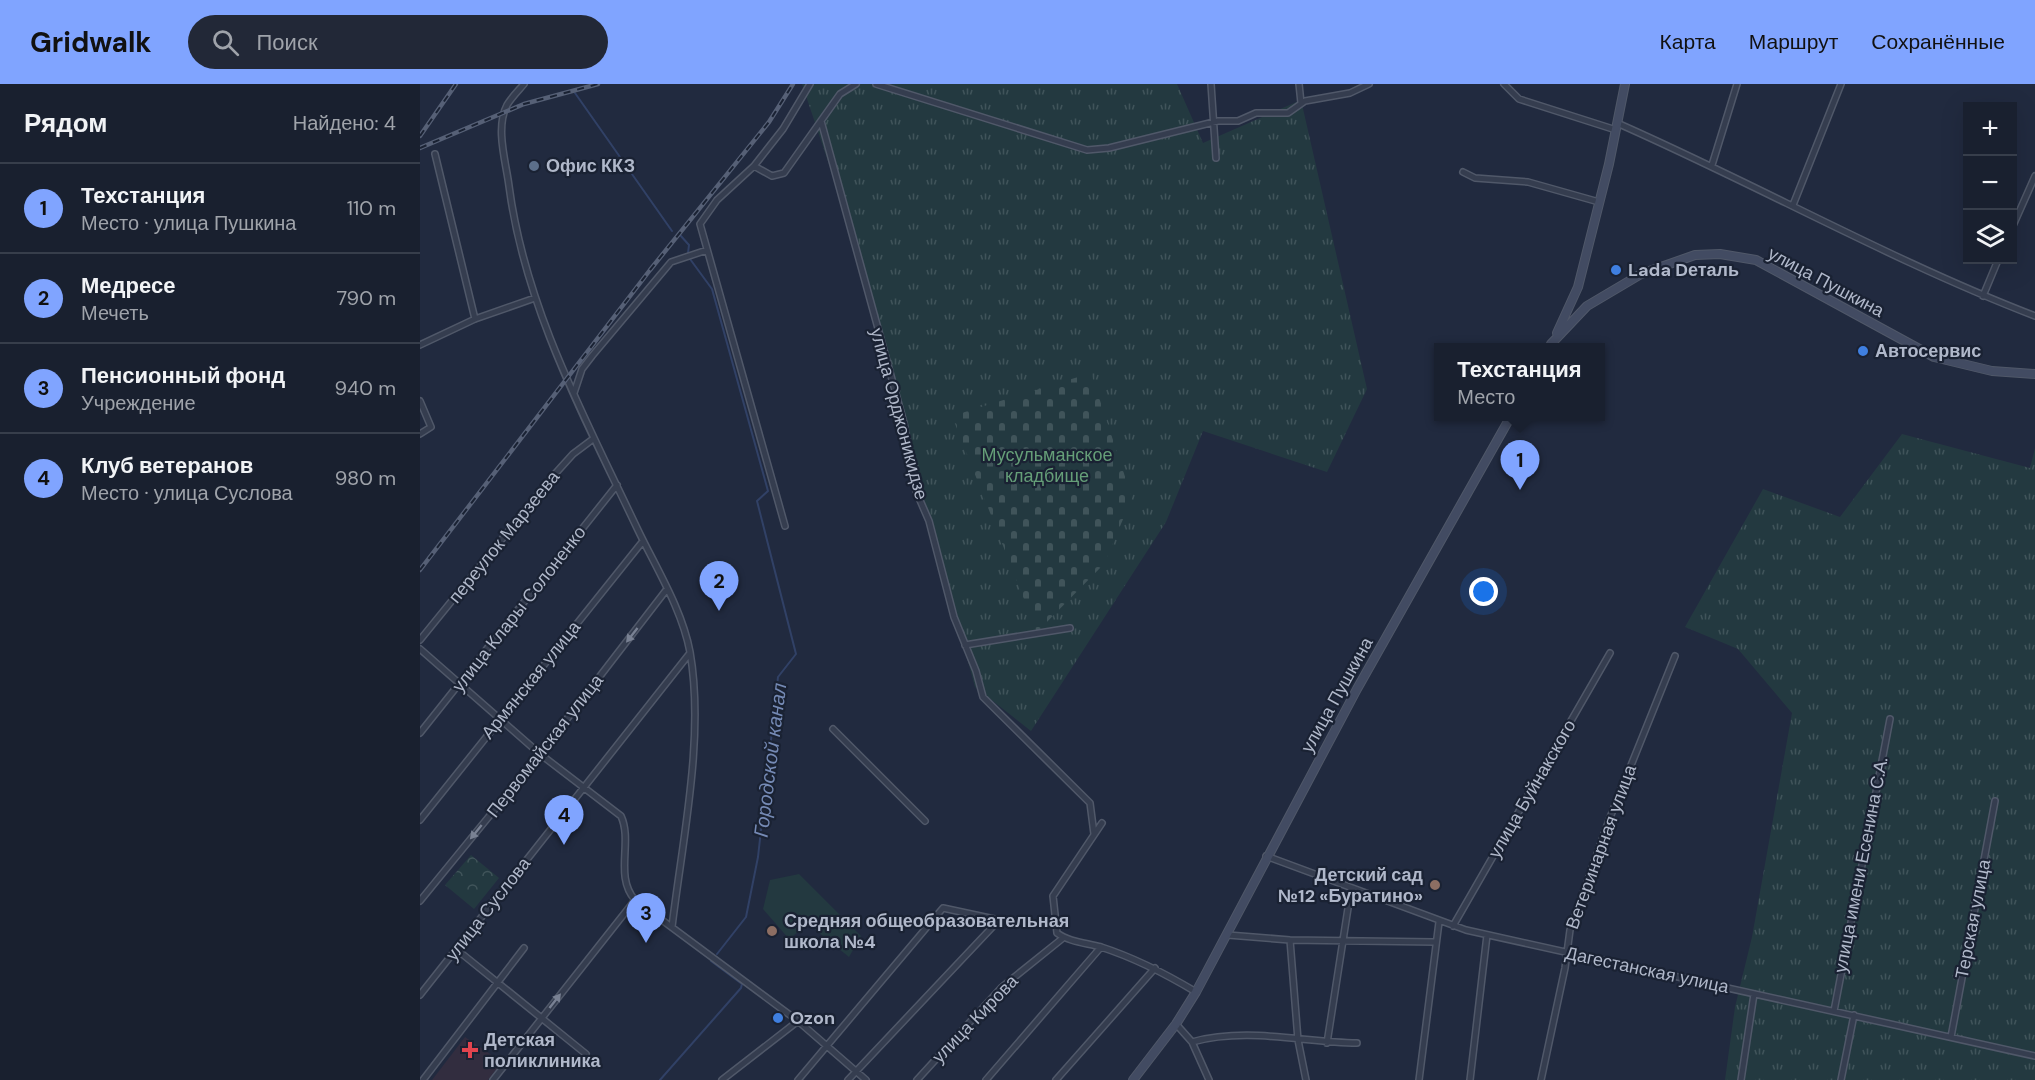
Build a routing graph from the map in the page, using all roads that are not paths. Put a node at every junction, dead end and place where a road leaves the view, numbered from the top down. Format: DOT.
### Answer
graph roads {
  1 [pos="524,84"];
  2 [pos="810,84"];
  3 [pos="856,84"];
  4 [pos="876,84"];
  5 [pos="1211,84"];
  6 [pos="1299,84"];
  7 [pos="1370,84"];
  8 [pos="1504,84"];
  9 [pos="1625,84"];
  10 [pos="1737,84"];
  11 [pos="1841,84"];
  12 [pos="1301,103"];
  13 [pos="821,121"];
  14 [pos="1214,123"];
  15 [pos="1617,126"];
  16 [pos="435,154"];
  17 [pos="1216,158"];
  18 [pos="1712,165"];
  19 [pos="753,166"];
  20 [pos="1463,172"];
  21 [pos="2035,176"];
  22 [pos="1599,202"];
  23 [pos="1793,205"];
  24 [pos="2017,219"];
  25 [pos="707,250"];
  26 [pos="1996,264"];
  27 [pos="1983,296"];
  28 [pos="535,298"];
  29 [pos="2035,316"];
  30 [pos="475,319"];
  31 [pos="1551,343"];
  32 [pos="1553,343"];
  33 [pos="420,345"];
  34 [pos="2035,374"];
  35 [pos="574,393"];
  36 [pos="420,400"];
  37 [pos="1509,421"];
  38 [pos="420,434"];
  39 [pos="593,439"];
  40 [pos="617,485"];
  41 [pos="785,526"];
  42 [pos="643,541"];
  43 [pos="667,589"];
  44 [pos="1070,628"];
  45 [pos="420,640"];
  46 [pos="965,645"];
  47 [pos="420,649"];
  48 [pos="690,652"];
  49 [pos="1610,653"];
  50 [pos="1676,656"];
  51 [pos="460,686"];
  52 [pos="499,719"];
  53 [pos="1890,719"];
  54 [pos="833,729"];
  55 [pos="420,733"];
  56 [pos="540,754"];
  57 [pos="583,786"];
  58 [pos="1995,801"];
  59 [pos="420,820"];
  60 [pos="925,821"];
  61 [pos="1102,823"];
  62 [pos="1094,834"];
  63 [pos="1266,856"];
  64 [pos="1351,889"];
  65 [pos="633,898"];
  66 [pos="420,901"];
  67 [pos="1439,922"];
  68 [pos="1453,926"];
  69 [pos="672,927"];
  70 [pos="1228,935"];
  71 [pos="1487,935"];
  72 [pos="1063,938"];
  73 [pos="1290,940"];
  74 [pos="1341,941"];
  75 [pos="1434,942"];
  76 [pos="1101,947"];
  77 [pos="524,948"];
  78 [pos="456,950"];
  79 [pos="1566,952"];
  80 [pos="1155,968"];
  81 [pos="497,983"];
  82 [pos="1196,992"];
  83 [pos="1754,994"];
  84 [pos="420,996"];
  85 [pos="1834,1011"];
  86 [pos="1854,1015"];
  87 [pos="541,1018"];
  88 [pos="798,1021"];
  89 [pos="1176,1024"];
  90 [pos="1951,1037"];
  91 [pos="1298,1040"];
  92 [pos="1192,1042"];
  93 [pos="1327,1043"];
  94 [pos="1357,1043"];
  95 [pos="828,1045"];
  96 [pos="586,1054"];
  97 [pos="2035,1056"];
  98 [pos="855,1071"];
  99 [pos="423,1080"];
  100 [pos="493,1080"];
  101 [pos="722,1080"];
  102 [pos="798,1080"];
  103 [pos="848,1080"];
  104 [pos="866,1080"];
  105 [pos="917,1080"];
  106 [pos="986,1080"];
  107 [pos="1056,1080"];
  108 [pos="1133,1080"];
  109 [pos="1209,1080"];
  110 [pos="1306,1080"];
  111 [pos="1419,1080"];
  112 [pos="1470,1080"];
  113 [pos="1541,1080"];
  114 [pos="1742,1080"];
  115 [pos="1841,1080"];
  1 -- 28 [label="street"];
  2 -- 19 [label="street"];
  3 -- 13 [label="street"];
  4 -- 14 [label="street"];
  5 -- 14 [label="street"];
  6 -- 12 [label="street"];
  7 -- 12 [label="street"];
  8 -- 15 [label="street"];
  9 -- 15 [label="street, улица Пушкина"];
  10 -- 18 [label="street"];
  11 -- 23 [label="street"];
  12 -- 14 [label="street"];
  13 -- 19 [label="street"];
  13 -- 46 [label="street, улица Орджоникидзе"];
  14 -- 17 [label="street"];
  15 -- 18 [label="street"];
  15 -- 22 [label="street, улица Пушкина"];
  16 -- 30 [label="street"];
  18 -- 23 [label="street"];
  19 -- 25 [label="street"];
  20 -- 22 [label="street"];
  21 -- 24 [label="street"];
  22 -- 31 [label="street, улица Пушкина"];
  23 -- 27 [label="street"];
  25 -- 35 [label="street"];
  25 -- 41 [label="street"];
  26 -- 27 [label="street"];
  27 -- 29 [label="street"];
  28 -- 30 [label="street"];
  28 -- 35 [label="street"];
  30 -- 33 [label="street"];
  32 -- 34 [label="street, улица Пушкина"];
  35 -- 39 [label="street"];
  36 -- 38 [label="street"];
  37 -- 63 [label="street, улица Пушкина"];
  39 -- 40 [label="street"];
  39 -- 45 [label="street, переулок Марзеева"];
  40 -- 42 [label="street"];
  40 -- 51 [label="street, улица Клары Солоненко"];
  42 -- 43 [label="street"];
  42 -- 52 [label="street, Армянская улица"];
  43 -- 48 [label="street"];
  43 -- 56 [label="street, Первомайская улица, one-way"];
  44 -- 46 [label="street"];
  46 -- 62 [label="street, улица Орджоникидзе"];
  47 -- 51 [label="street"];
  48 -- 57 [label="street, улица Суслова"];
  48 -- 69 [label="street"];
  49 -- 68 [label="street, улица Буйнакского"];
  50 -- 79 [label="street, Ветеринарная улица"];
  51 -- 52 [label="street"];
  51 -- 55 [label="street, улица Клары Солоненко"];
  52 -- 56 [label="street"];
  52 -- 59 [label="street, Армянская улица"];
  53 -- 85 [label="street, улица имени Есенина С.А."];
  54 -- 60 [label="street"];
  56 -- 57 [label="street"];
  56 -- 66 [label="street, Первомайская улица, one-way"];
  57 -- 65 [label="street"];
  57 -- 78 [label="street, улица Суслова"];
  58 -- 90 [label="street, Терская улица"];
  61 -- 62 [label="street"];
  62 -- 72 [label="street"];
  63 -- 64 [label="street, Дагестанская улица"];
  63 -- 70 [label="street, улица Пушкина"];
  64 -- 67 [label="street, Дагестанская улица"];
  64 -- 74 [label="street"];
  65 -- 69 [label="street"];
  87 -- 65 [label="street, one-way"];
  67 -- 68 [label="street, Дагестанская улица"];
  67 -- 75 [label="street"];
  68 -- 71 [label="street, Дагестанская улица"];
  69 -- 88 [label="street"];
  70 -- 73 [label="street"];
  70 -- 82 [label="street, улица Пушкина"];
  71 -- 79 [label="street, Дагестанская улица"];
  71 -- 112 [label="street"];
  72 -- 76 [label="street"];
  72 -- 105 [label="street, улица Кирова"];
  73 -- 74 [label="street"];
  73 -- 91 [label="street"];
  74 -- 75 [label="street"];
  74 -- 93 [label="street"];
  75 -- 111 [label="street"];
  76 -- 80 [label="street"];
  76 -- 106 [label="street"];
  77 -- 81 [label="street"];
  78 -- 81 [label="street"];
  78 -- 84 [label="street, улица Суслова"];
  79 -- 83 [label="street, Дагестанская улица"];
  79 -- 113 [label="street, Ветеринарная улица"];
  80 -- 82 [label="street"];
  80 -- 107 [label="street"];
  81 -- 87 [label="street"];
  81 -- 99 [label="street"];
  82 -- 89 [label="street, улица Пушкина"];
  83 -- 85 [label="street, Дагестанская улица"];
  83 -- 114 [label="street"];
  85 -- 86 [label="street, Дагестанская улица"];
  86 -- 90 [label="street, Дагестанская улица"];
  86 -- 115 [label="street"];
  87 -- 96 [label="street"];
  87 -- 100 [label="street"];
  88 -- 95 [label="street"];
  88 -- 101 [label="street"];
  89 -- 92 [label="street"];
  89 -- 108 [label="street, улица Пушкина"];
  90 -- 97 [label="street, Дагестанская улица"];
  91 -- 92 [label="street"];
  91 -- 93 [label="street"];
  91 -- 110 [label="street"];
  92 -- 109 [label="street"];
  93 -- 94 [label="street"];
  95 -- 98 [label="street"];
  95 -- 98 [label="street"];
  95 -- 102 [label="street"];
  98 -- 103 [label="street"];
  98 -- 104 [label="street"];
}
